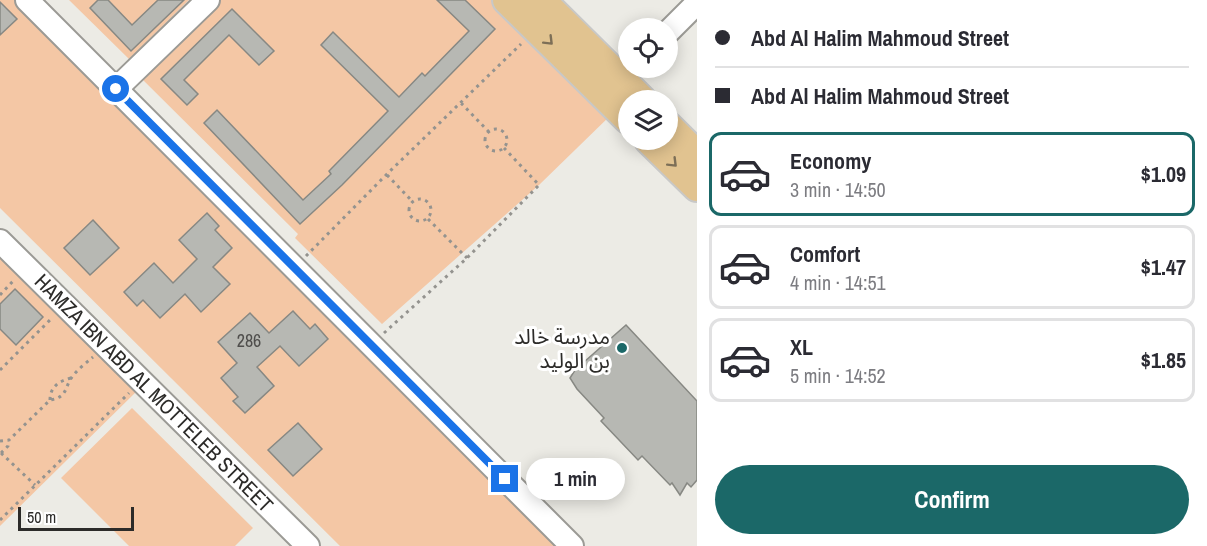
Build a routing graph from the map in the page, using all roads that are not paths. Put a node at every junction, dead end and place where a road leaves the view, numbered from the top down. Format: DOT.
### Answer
graph roads {
  1 [pos="27,0"];
  2 [pos="208,0"];
  3 [pos="507,0"];
  4 [pos="541,0"];
  5 [pos="697,3"];
  6 [pos="678,22"];
  7 [pos="620,81"];
  8 [pos="116,89"];
  9 [pos="678,136"];
  10 [pos="659,150"];
  11 [pos="697,155"];
  12 [pos="697,187"];
  13 [pos="0,241"];
  14 [pos="308,546"];
  15 [pos="572,546"];
  1 -- 8 [label="street"];
  2 -- 8 [label="street"];
  3 -- 7 [label="main road, one-way"];
  4 -- 7 [label="main road"];
  5 -- 6 [label="street"];
  8 -- 15 [label="street"];
  9 -- 11 [label="main road"];
  10 -- 12 [label="main road, one-way"];
  13 -- 14 [label="street, HAMZA IBN ABD AL MOTTELEB STREET"];
}
